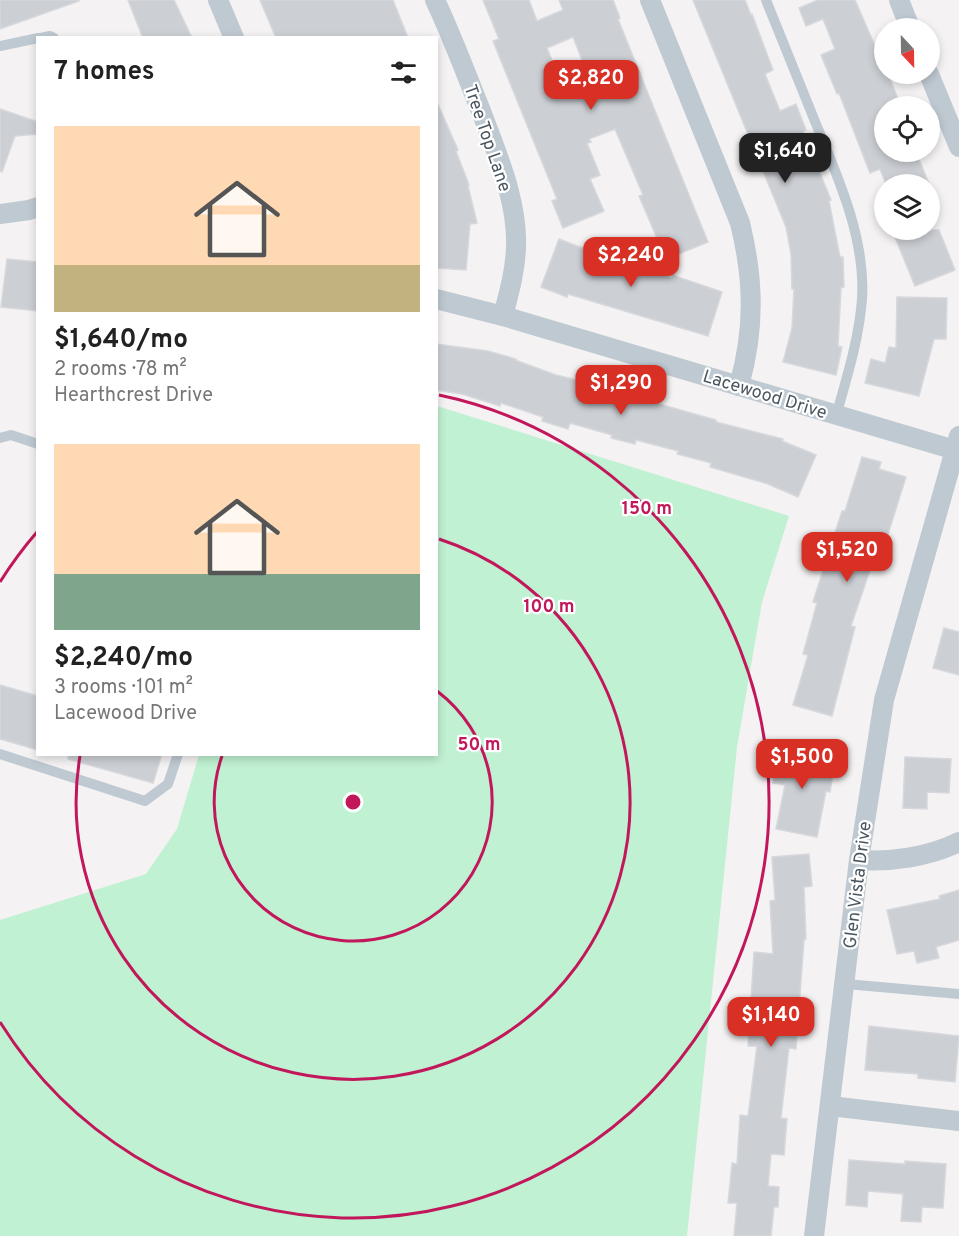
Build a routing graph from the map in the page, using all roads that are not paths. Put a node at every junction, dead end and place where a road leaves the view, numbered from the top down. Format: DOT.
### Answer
graph roads {
  1 [pos="218,0"];
  2 [pos="435,0"];
  3 [pos="650,0"];
  4 [pos="766,0"];
  5 [pos="899,0"];
  6 [pos="906,18"];
  7 [pos="233,36"];
  8 [pos="36,39"];
  9 [pos="0,46"];
  10 [pos="933,84"];
  11 [pos="959,147"];
  12 [pos="36,208"];
  13 [pos="0,215"];
  14 [pos="438,300"];
  15 [pos="503,316"];
  16 [pos="739,386"];
  17 [pos="836,416"];
  18 [pos="0,438"];
  19 [pos="36,443"];
  20 [pos="957,443"];
  21 [pos="0,754"];
  22 [pos="177,756"];
  23 [pos="959,842"];
  24 [pos="859,860"];
  25 [pos="846,984"];
  26 [pos="959,994"];
  27 [pos="830,1106"];
  28 [pos="959,1121"];
  29 [pos="818,1236"];
  1 -- 7 [label="street"];
  2 -- 15 [label="street, Tree Top Lane"];
  3 -- 16 [label="street"];
  4 -- 17 [label="lane"];
  5 -- 6 [label="street"];
  8 -- 9 [label="lane"];
  10 -- 11 [label="street"];
  12 -- 13 [label="street"];
  14 -- 15 [label="street, Lacewood Drive"];
  15 -- 16 [label="street, Lacewood Drive"];
  16 -- 17 [label="street, Lacewood Drive"];
  17 -- 20 [label="street, Lacewood Drive"];
  18 -- 19 [label="lane"];
  20 -- 24 [label="street, Glen Vista Drive"];
  21 -- 22 [label="lane"];
  23 -- 24 [label="street"];
  24 -- 25 [label="street, Glen Vista Drive"];
  25 -- 26 [label="lane"];
  25 -- 27 [label="street, Glen Vista Drive"];
  27 -- 28 [label="street"];
  27 -- 29 [label="street, Glen Vista Drive"];
}
